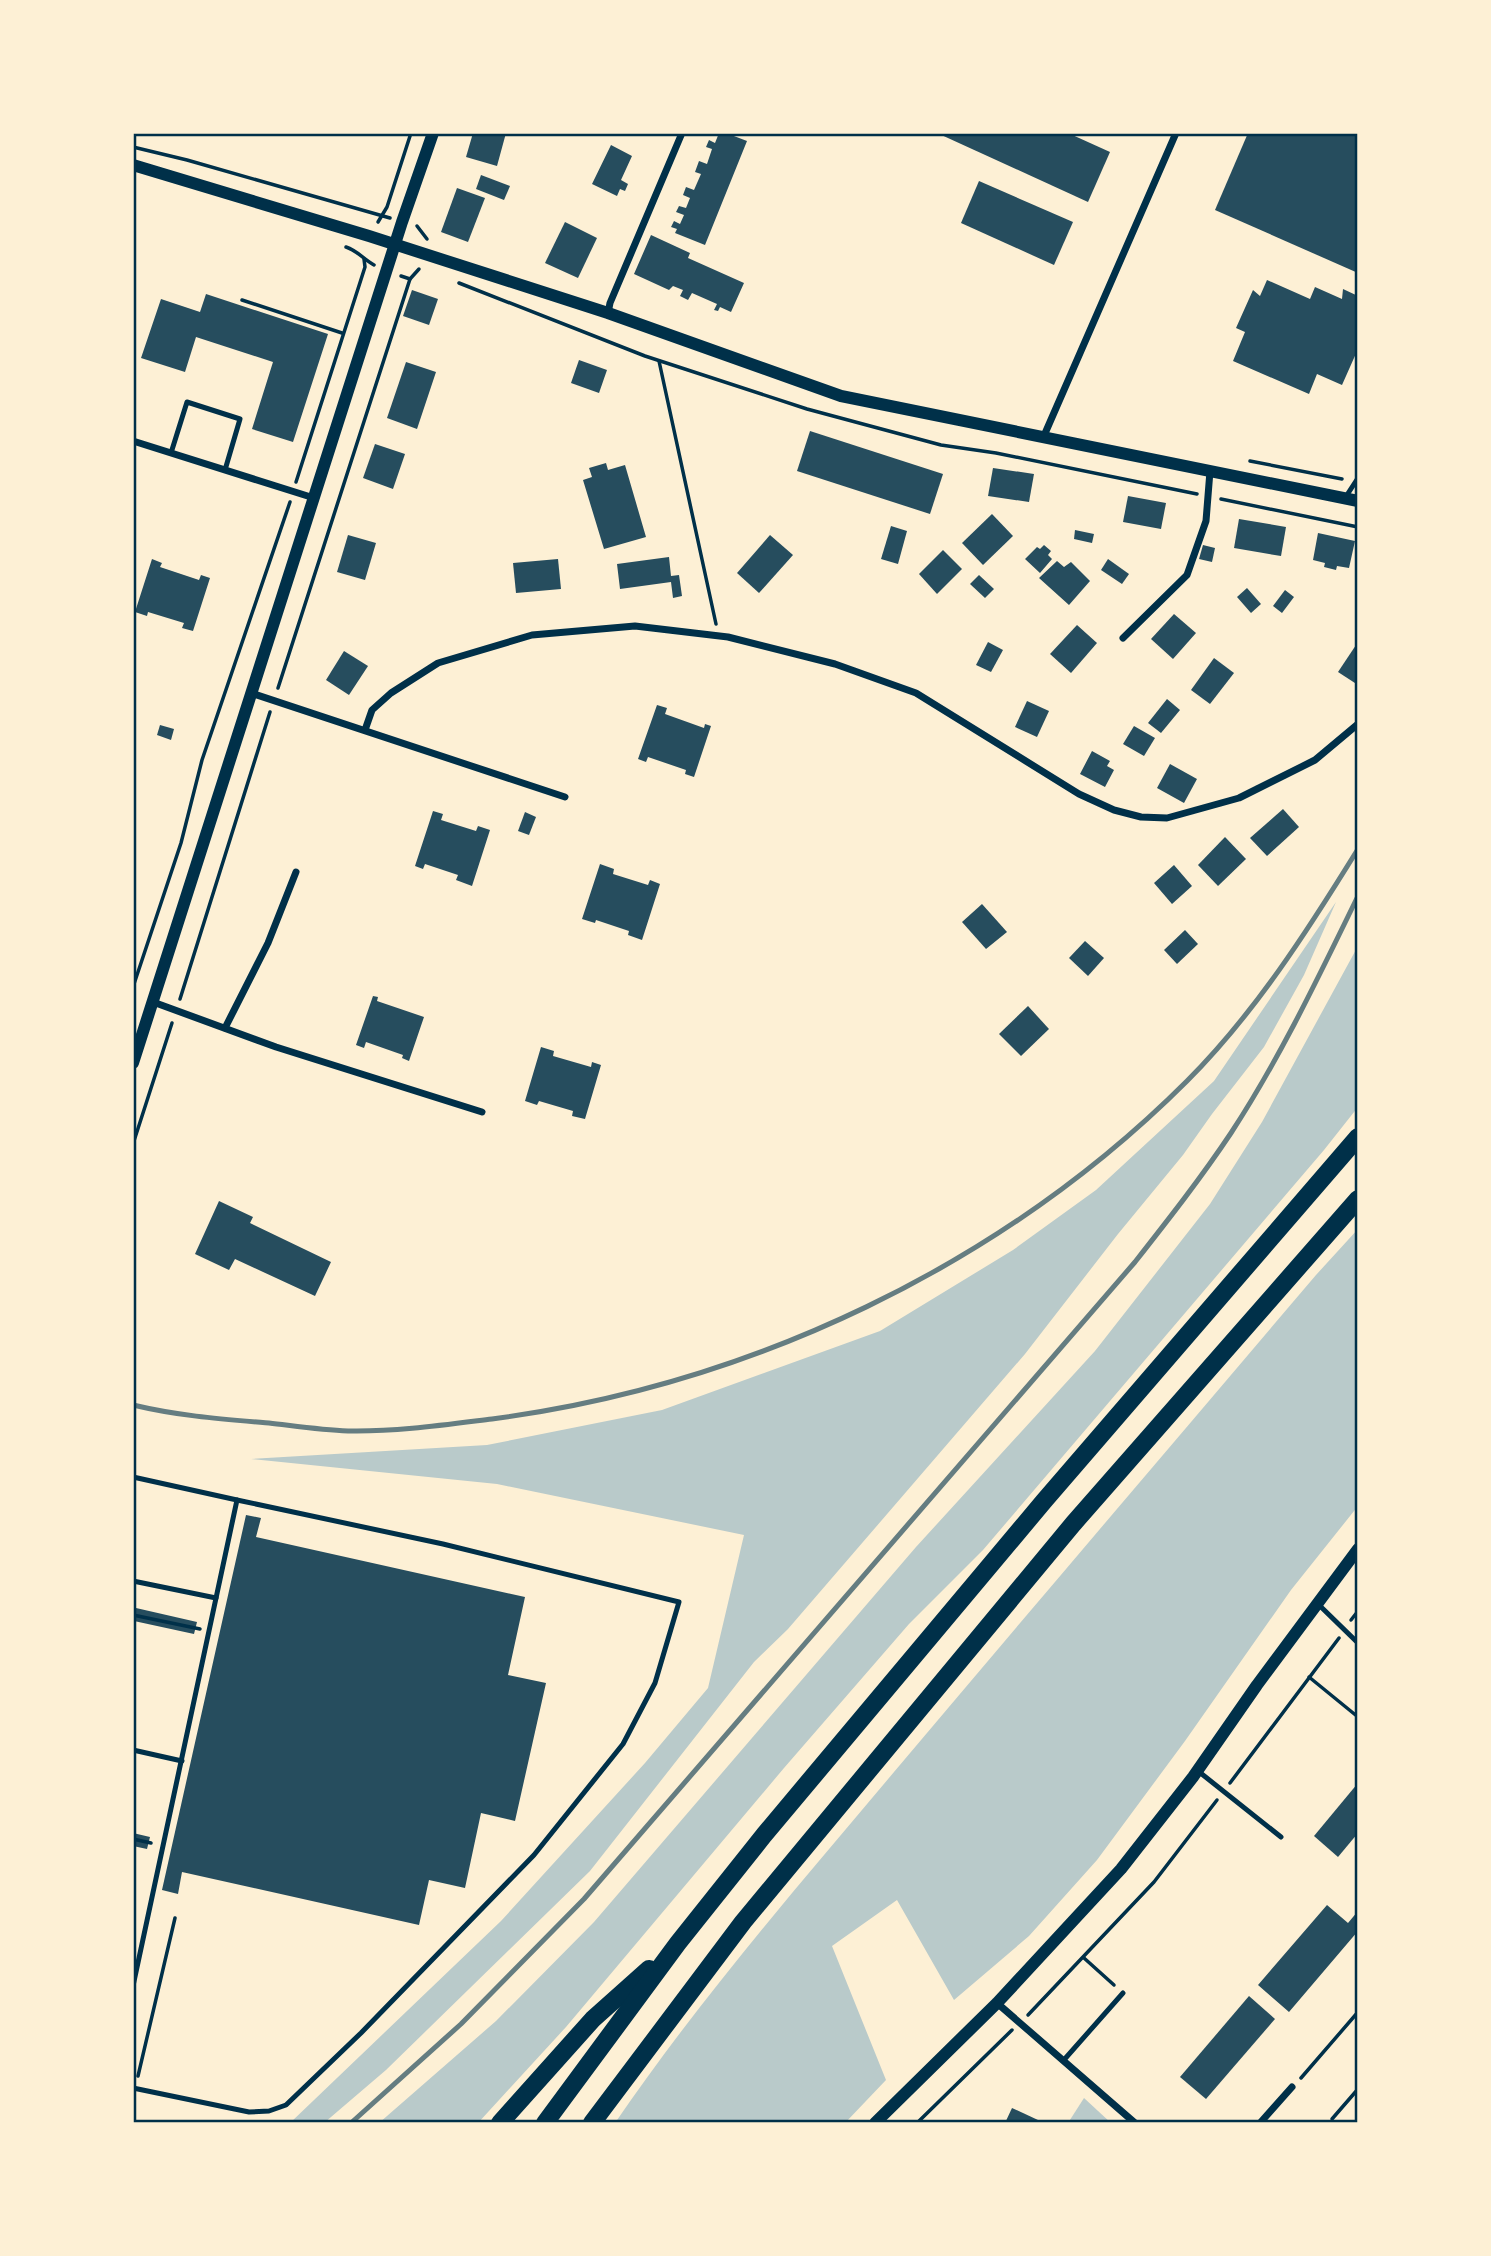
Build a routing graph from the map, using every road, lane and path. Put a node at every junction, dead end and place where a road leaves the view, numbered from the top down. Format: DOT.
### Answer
graph roads {
  1 [pos="411,133"];
  2 [pos="433,133"];
  3 [pos="682,133"];
  4 [pos="1176,133"];
  5 [pos="133,147"];
  6 [pos="133,165"];
  7 [pos="382,216"];
  8 [pos="402,222"];
  9 [pos="369,236"];
  10 [pos="427,240"];
  11 [pos="395,245"];
  12 [pos="364,260"];
  13 [pos="374,266"];
  14 [pos="410,279"];
  15 [pos="242,300"];
  16 [pos="608,313"];
  17 [pos="342,333"];
  18 [pos="659,361"];
  19 [pos="1043,438"];
  20 [pos="133,441"];
  21 [pos="171,453"];
  22 [pos="1247,461"];
  23 [pos="225,470"];
  24 [pos="1210,471"];
  25 [pos="298,476"];
  26 [pos="1357,480"];
  27 [pos="314,498"];
  28 [pos="1352,499"];
  29 [pos="288,506"];
  30 [pos="718,636"];
  31 [pos="1123,638"];
  32 [pos="274,662"];
  33 [pos="285,666"];
  34 [pos="278,687"];
  35 [pos="251,693"];
  36 [pos="269,716"];
  37 [pos="1358,724"];
  38 [pos="365,730"];
  39 [pos="565,797"];
  40 [pos="296,872"];
  41 [pos="133,987"];
  42 [pos="181,996"];
  43 [pos="153,1002"];
  44 [pos="172,1024"];
  45 [pos="225,1028"];
  46 [pos="155,1041"];
  47 [pos="164,1045"];
  48 [pos="133,1063"];
  49 [pos="482,1112"];
  50 [pos="1358,1137"];
  51 [pos="133,1144"];
  52 [pos="1358,1199"];
  53 [pos="133,1477"];
  54 [pos="237,1500"];
  55 [pos="1358,1549"];
  56 [pos="133,1581"];
  57 [pos="216,1598"];
  58 [pos="1318,1603"];
  59 [pos="1358,1611"];
  60 [pos="133,1615"];
  61 [pos="1344,1630"];
  62 [pos="209,1631"];
  63 [pos="1358,1643"];
  64 [pos="1309,1677"];
  65 [pos="1358,1717"];
  66 [pos="133,1750"];
  67 [pos="182,1761"];
  68 [pos="1198,1771"];
  69 [pos="1224,1791"];
  70 [pos="1281,1837"];
  71 [pos="175,1918"];
  72 [pos="678,1943"];
  73 [pos="1084,1958"];
  74 [pos="133,1986"];
  75 [pos="1123,1993"];
  76 [pos="997,2003"];
  77 [pos="1358,2012"];
  78 [pos="1019,2024"];
  79 [pos="1063,2061"];
  80 [pos="1292,2087"];
  81 [pos="134,2088"];
  82 [pos="1358,2089"];
  83 [pos="1332,2119"];
  84 [pos="1263,2122"];
  85 [pos="500,2123"];
  86 [pos="545,2123"];
  87 [pos="592,2123"];
  88 [pos="875,2123"];
  89 [pos="917,2123"];
  90 [pos="1135,2123"];
  1 -- 7 [label="path"];
  2 -- 8 [label="street"];
  3 -- 16 [label="street"];
  4 -- 19 [label="street"];
  5 -- 7 [label="path"];
  6 -- 9 [label="street"];
  7 -- 8 [label="path"];
  7 -- 9 [label="path"];
  8 -- 10 [label="path"];
  8 -- 11 [label="street"];
  9 -- 11 [label="street"];
  9 -- 12 [label="path"];
  11 -- 16 [label="street"];
  11 -- 27 [label="street"];
  12 -- 13 [label="path"];
  12 -- 17 [label="path"];
  14 -- 33 [label="path"];
  15 -- 17 [label="path"];
  16 -- 19 [label="street"];
  17 -- 25 [label="path"];
  18 -- 30 [label="path"];
  19 -- 24 [label="street"];
  20 -- 21 [label="street"];
  21 -- 23 [label="street"];
  21 -- 23 [label="lane"];
  22 -- 26 [label="path"];
  23 -- 27 [label="street"];
  24 -- 28 [label="street"];
  24 -- 31 [label="street"];
  26 -- 28 [label="lane"];
  27 -- 35 [label="street"];
  29 -- 41 [label="path"];
  30 -- 37 [label="street"];
  30 -- 38 [label="street"];
  32 -- 33 [label="path"];
  33 -- 34 [label="path"];
  35 -- 38 [label="street"];
  35 -- 43 [label="street"];
  36 -- 42 [label="path"];
  38 -- 39 [label="street"];
  40 -- 45 [label="street"];
  43 -- 45 [label="street"];
  43 -- 48 [label="street"];
  44 -- 47 [label="path"];
  45 -- 49 [label="street"];
  46 -- 47 [label="path"];
  47 -- 51 [label="path"];
  50 -- 72 [label="highway"];
  52 -- 87 [label="highway"];
  53 -- 54 [label="lane"];
  54 -- 57 [label="lane"];
  54 -- 81 [label="lane"];
  55 -- 58 [label="street"];
  56 -- 57 [label="lane"];
  57 -- 62 [label="lane"];
  58 -- 61 [label="lane"];
  58 -- 68 [label="street"];
  59 -- 61 [label="path"];
  60 -- 62 [label="path"];
  61 -- 63 [label="lane"];
  61 -- 64 [label="path"];
  62 -- 67 [label="lane"];
  64 -- 65 [label="path"];
  64 -- 69 [label="path"];
  66 -- 67 [label="lane"];
  67 -- 74 [label="lane"];
  68 -- 69 [label="lane"];
  68 -- 76 [label="street"];
  69 -- 70 [label="lane"];
  69 -- 73 [label="path"];
  71 -- 81 [label="path"];
  72 -- 85 [label="highway"];
  72 -- 86 [label="highway"];
  73 -- 75 [label="path"];
  73 -- 78 [label="path"];
  75 -- 79 [label="lane"];
  76 -- 78 [label="street"];
  76 -- 88 [label="street"];
  77 -- 80 [label="path"];
  78 -- 79 [label="street"];
  78 -- 89 [label="path"];
  79 -- 90 [label="street"];
  80 -- 84 [label="street"];
  82 -- 83 [label="path"];
}
